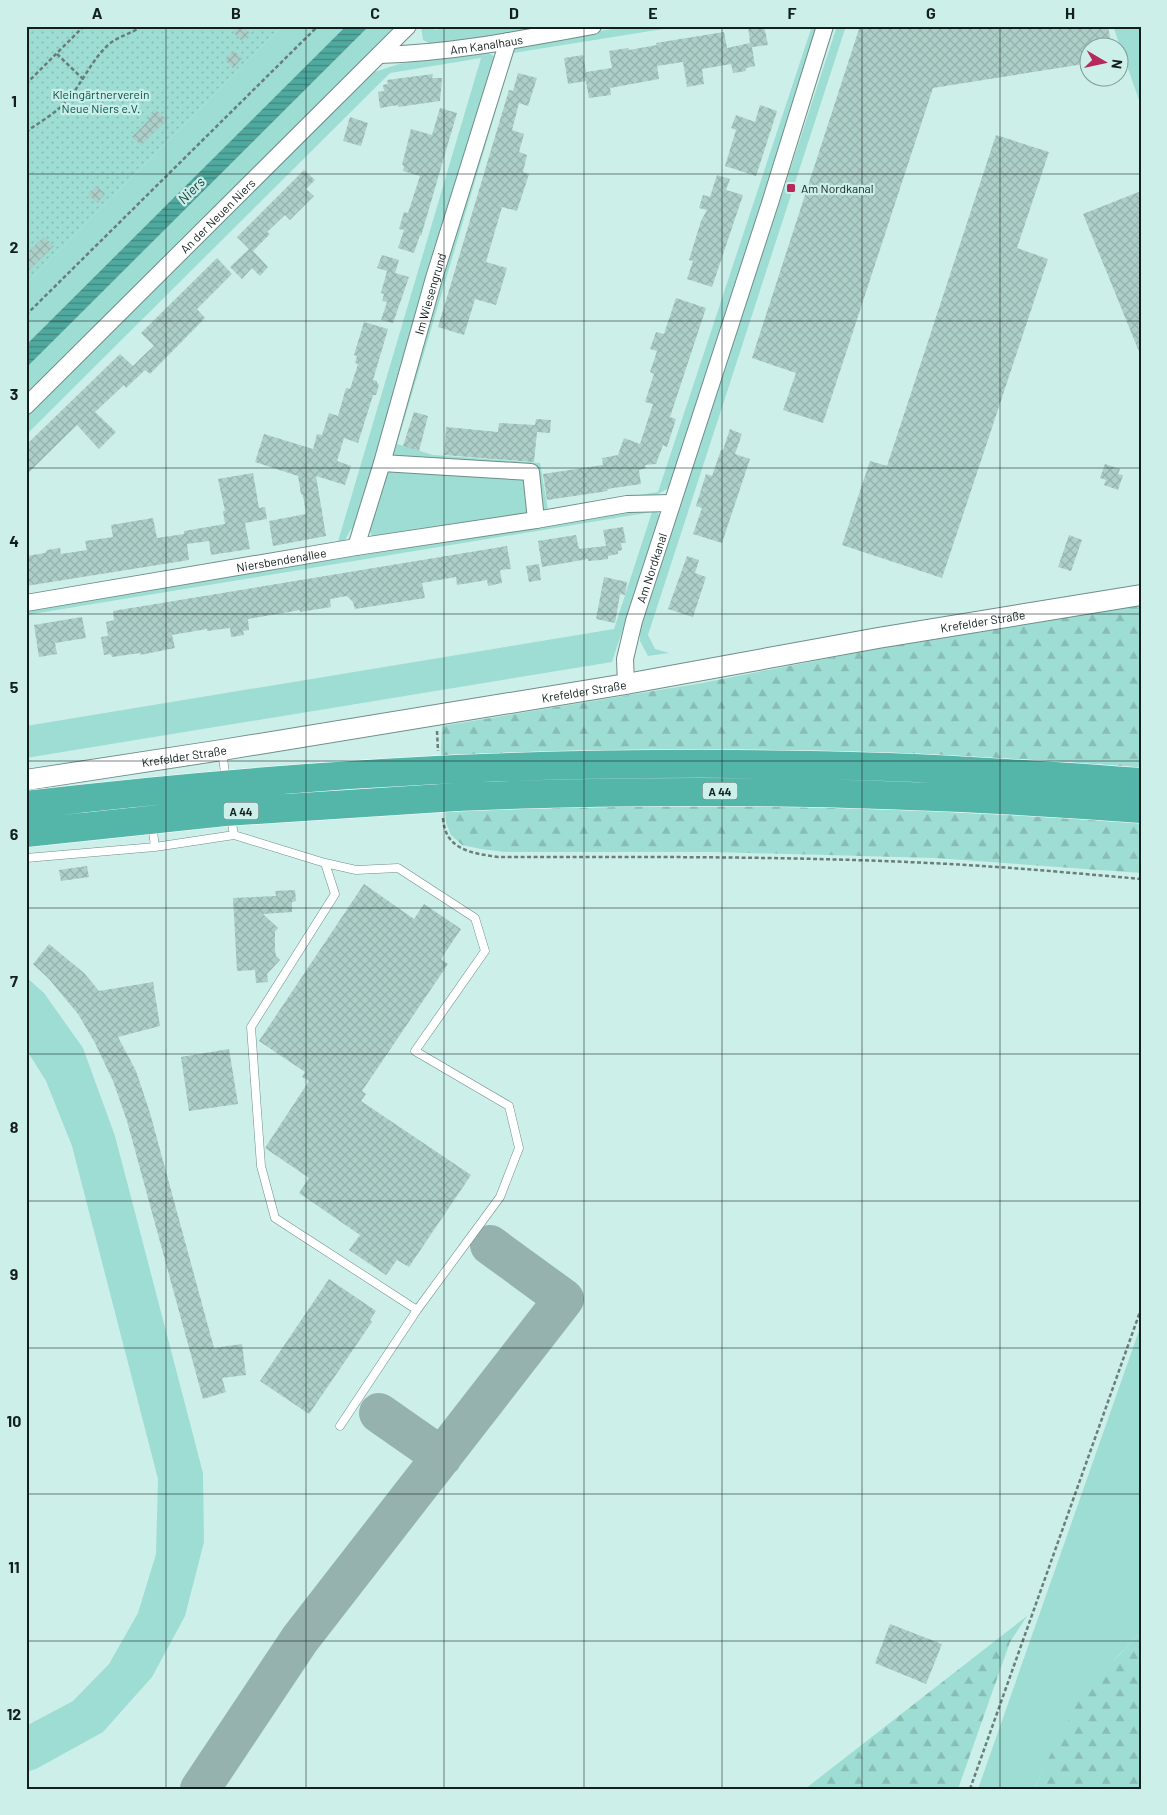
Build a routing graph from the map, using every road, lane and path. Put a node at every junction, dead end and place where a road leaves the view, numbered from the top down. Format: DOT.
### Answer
graph roads {
  1 [pos="142,26"];
  2 [pos="318,26"];
  3 [pos="408,26"];
  4 [pos="593,26"];
  5 [pos="825,26"];
  6 [pos="83,27"];
  7 [pos="508,41"];
  8 [pos="56,54"];
  9 [pos="379,55"];
  10 [pos="26,77"];
  11 [pos="82,79"];
  12 [pos="29,81"];
  13 [pos="26,84"];
  14 [pos="26,132"];
  15 [pos="26,315"];
  16 [pos="26,406"];
  17 [pos="382,463"];
  18 [pos="672,503"];
  19 [pos="536,520"];
  20 [pos="356,547"];
  21 [pos="1141,595"];
  22 [pos="26,603"];
  23 [pos="626,684"];
  24 [pos="435,715"];
  25 [pos="222,750"];
  26 [pos="446,761"];
  27 [pos="1141,770"];
  28 [pos="1061,776"];
  29 [pos="26,780"];
  30 [pos="1141,782"];
  31 [pos="228,797"];
  32 [pos="450,803"];
  33 [pos="26,805"];
  34 [pos="230,806"];
  35 [pos="150,809"];
  36 [pos="1141,809"];
  37 [pos="26,833"];
  38 [pos="234,835"];
  39 [pos="155,847"];
  40 [pos="26,858"];
  41 [pos="325,864"];
  42 [pos="1141,879"];
  43 [pos="1141,1309"];
  44 [pos="417,1310"];
  45 [pos="340,1426"];
  46 [pos="970,1789"];
  1 -- 11 [label="path"];
  2 -- 15 [label="path"];
  3 -- 9 [label="street, An der Neuen Niers"];
  4 -- 7 [label="street, Am Kanalhaus"];
  5 -- 18 [label="street, Am Nordkanal"];
  6 -- 8 [label="path"];
  7 -- 9 [label="street, Am Kanalhaus"];
  7 -- 17 [label="street, Im Wiesengrund"];
  8 -- 11 [label="path"];
  8 -- 12 [label="path"];
  9 -- 16 [label="street, An der Neuen Niers"];
  10 -- 12 [label="path"];
  11 -- 14 [label="path"];
  12 -- 13 [label="path"];
  17 -- 19 [label="street"];
  17 -- 20 [label="street, Im Wiesengrund"];
  18 -- 19 [label="street, Niersbendenallee"];
  18 -- 23 [label="street, Am Nordkanal"];
  19 -- 20 [label="street, Niersbendenallee"];
  20 -- 22 [label="street, Niersbendenallee"];
  21 -- 23 [label="street, Krefelder Straße"];
  23 -- 24 [label="street, Krefelder Straße"];
  24 -- 25 [label="street, Krefelder Straße"];
  24 -- 26 [label="path"];
  25 -- 29 [label="street, Krefelder Straße"];
  25 -- 31 [label="lane"];
  26 -- 28 [label="highway, A 44"];
  26 -- 33 [label="highway, A 44, bridge"];
  27 -- 28 [label="highway"];
  28 -- 30 [label="highway, A 44"];
  32 -- 36 [label="highway, A 44"];
  32 -- 37 [label="highway, A 44, bridge"];
  32 -- 42 [label="path"];
  34 -- 38 [label="lane"];
  35 -- 39 [label="lane"];
  38 -- 39 [label="lane"];
  38 -- 41 [label="lane"];
  39 -- 40 [label="lane"];
  41 -- 44 [label="lane"];
  41 -- 44 [label="lane"];
  43 -- 46 [label="path"];
  44 -- 45 [label="lane"];
}
